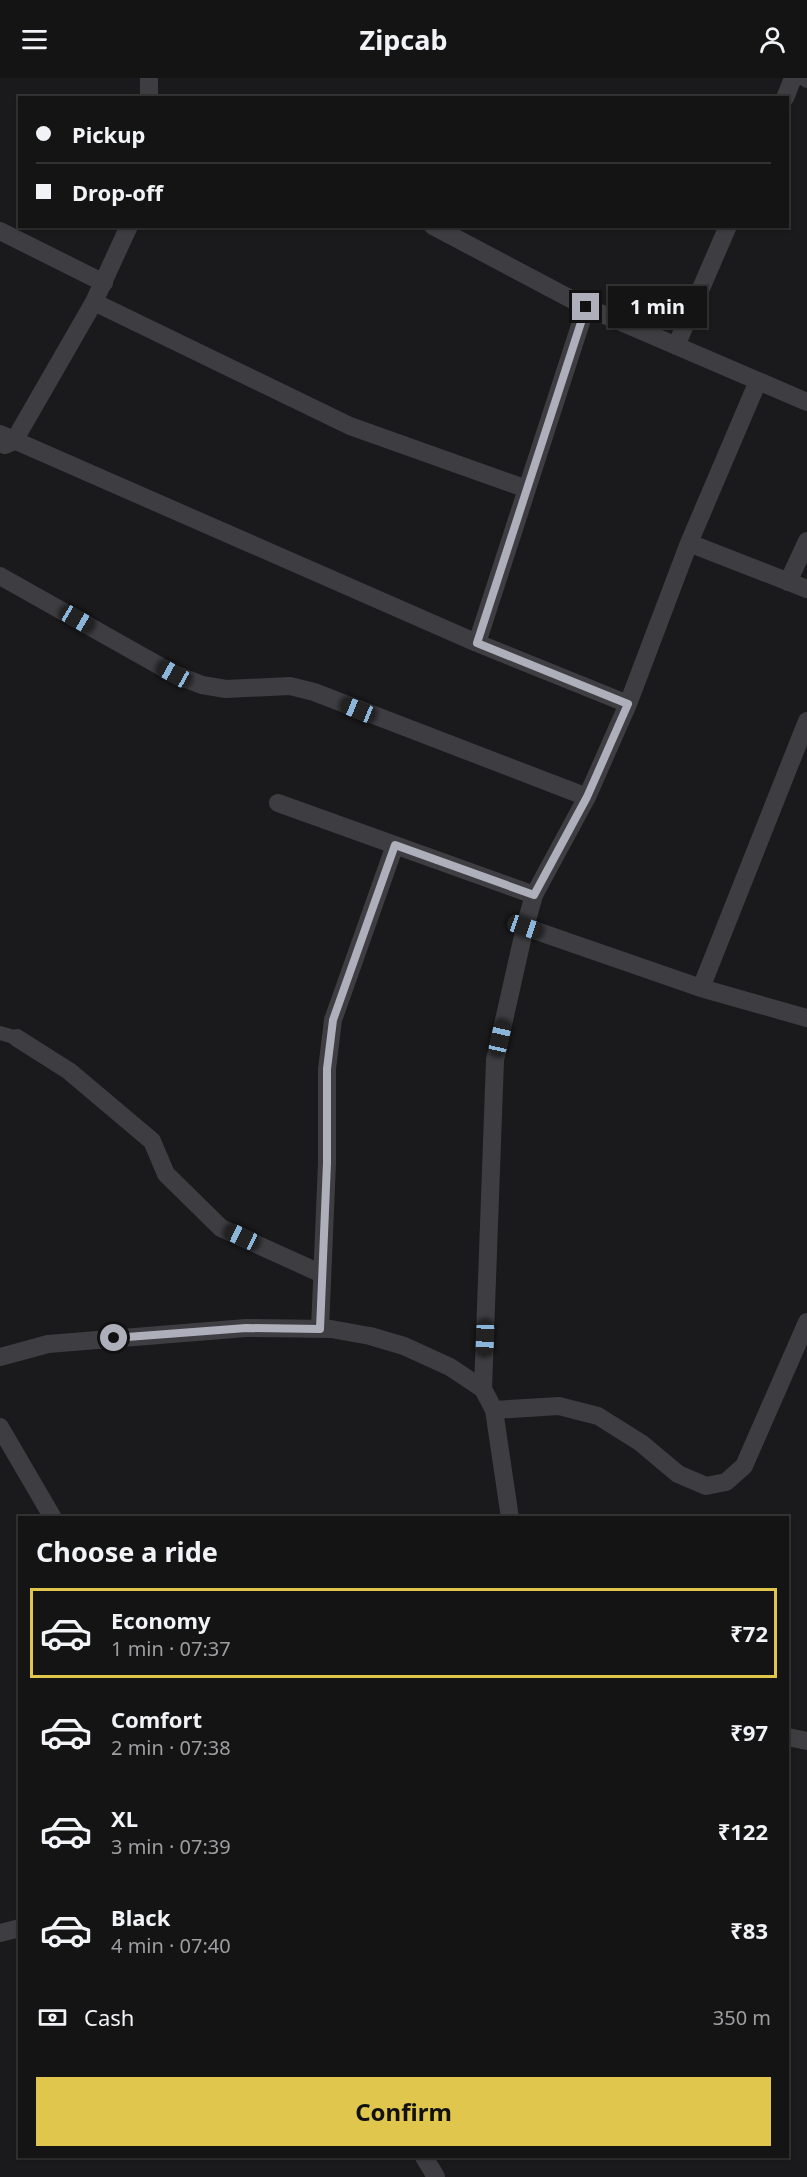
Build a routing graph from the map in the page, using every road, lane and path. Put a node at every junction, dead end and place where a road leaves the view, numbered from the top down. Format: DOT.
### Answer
graph roads {
  1 [pos="149,78"];
  2 [pos="793,78"];
  3 [pos="149,96"];
  4 [pos="786,96"];
  5 [pos="128,228"];
  6 [pos="437,228"];
  7 [pos="727,228"];
  8 [pos="0,231"];
  9 [pos="104,283"];
  10 [pos="94,302"];
  11 [pos="586,307"];
  12 [pos="676,346"];
  13 [pos="758,381"];
  14 [pos="807,402"];
  15 [pos="5,441"];
  16 [pos="527,489"];
  17 [pos="807,541"];
  18 [pos="689,543"];
  19 [pos="0,576"];
  20 [pos="788,582"];
  21 [pos="807,589"];
  22 [pos="477,643"];
  23 [pos="628,704"];
  24 [pos="807,721"];
  25 [pos="587,797"];
  26 [pos="278,802"];
  27 [pos="395,845"];
  28 [pos="534,895"];
  29 [pos="525,927"];
  30 [pos="701,988"];
  31 [pos="807,1018"];
  32 [pos="9,1036"];
  33 [pos="322,1274"];
  34 [pos="807,1322"];
  35 [pos="320,1329"];
  36 [pos="0,1357"];
  37 [pos="483,1389"];
  38 [pos="494,1410"];
  39 [pos="0,1427"];
  40 [pos="51,1516"];
  41 [pos="510,1516"];
  42 [pos="789,1737"];
  43 [pos="807,1741"];
  44 [pos="18,1928"];
  45 [pos="0,1933"];
  46 [pos="425,2158"];
  47 [pos="436,2177"];
  1 -- 3 [label="street"];
  2 -- 4 [label="street"];
  5 -- 9 [label="street"];
  6 -- 11 [label="street"];
  7 -- 12 [label="street"];
  8 -- 9 [label="street"];
  9 -- 10 [label="street"];
  10 -- 15 [label="street"];
  10 -- 16 [label="street"];
  11 -- 12 [label="street"];
  11 -- 16 [label="street"];
  12 -- 13 [label="street"];
  13 -- 14 [label="street"];
  13 -- 18 [label="street"];
  15 -- 22 [label="street"];
  16 -- 22 [label="street"];
  17 -- 20 [label="street"];
  18 -- 20 [label="street"];
  18 -- 23 [label="street"];
  19 -- 25 [label="street"];
  20 -- 21 [label="street"];
  22 -- 23 [label="street"];
  23 -- 25 [label="street"];
  24 -- 30 [label="street"];
  25 -- 28 [label="street"];
  26 -- 27 [label="street"];
  27 -- 28 [label="street"];
  27 -- 33 [label="street"];
  28 -- 29 [label="street"];
  29 -- 30 [label="street"];
  29 -- 37 [label="street"];
  30 -- 31 [label="street"];
  32 -- 33 [label="street"];
  33 -- 35 [label="street"];
  34 -- 38 [label="street"];
  35 -- 36 [label="street"];
  35 -- 37 [label="street"];
  37 -- 38 [label="street"];
  38 -- 41 [label="street"];
  39 -- 40 [label="street"];
  42 -- 43 [label="street"];
  44 -- 45 [label="street"];
  46 -- 47 [label="street"];
}
